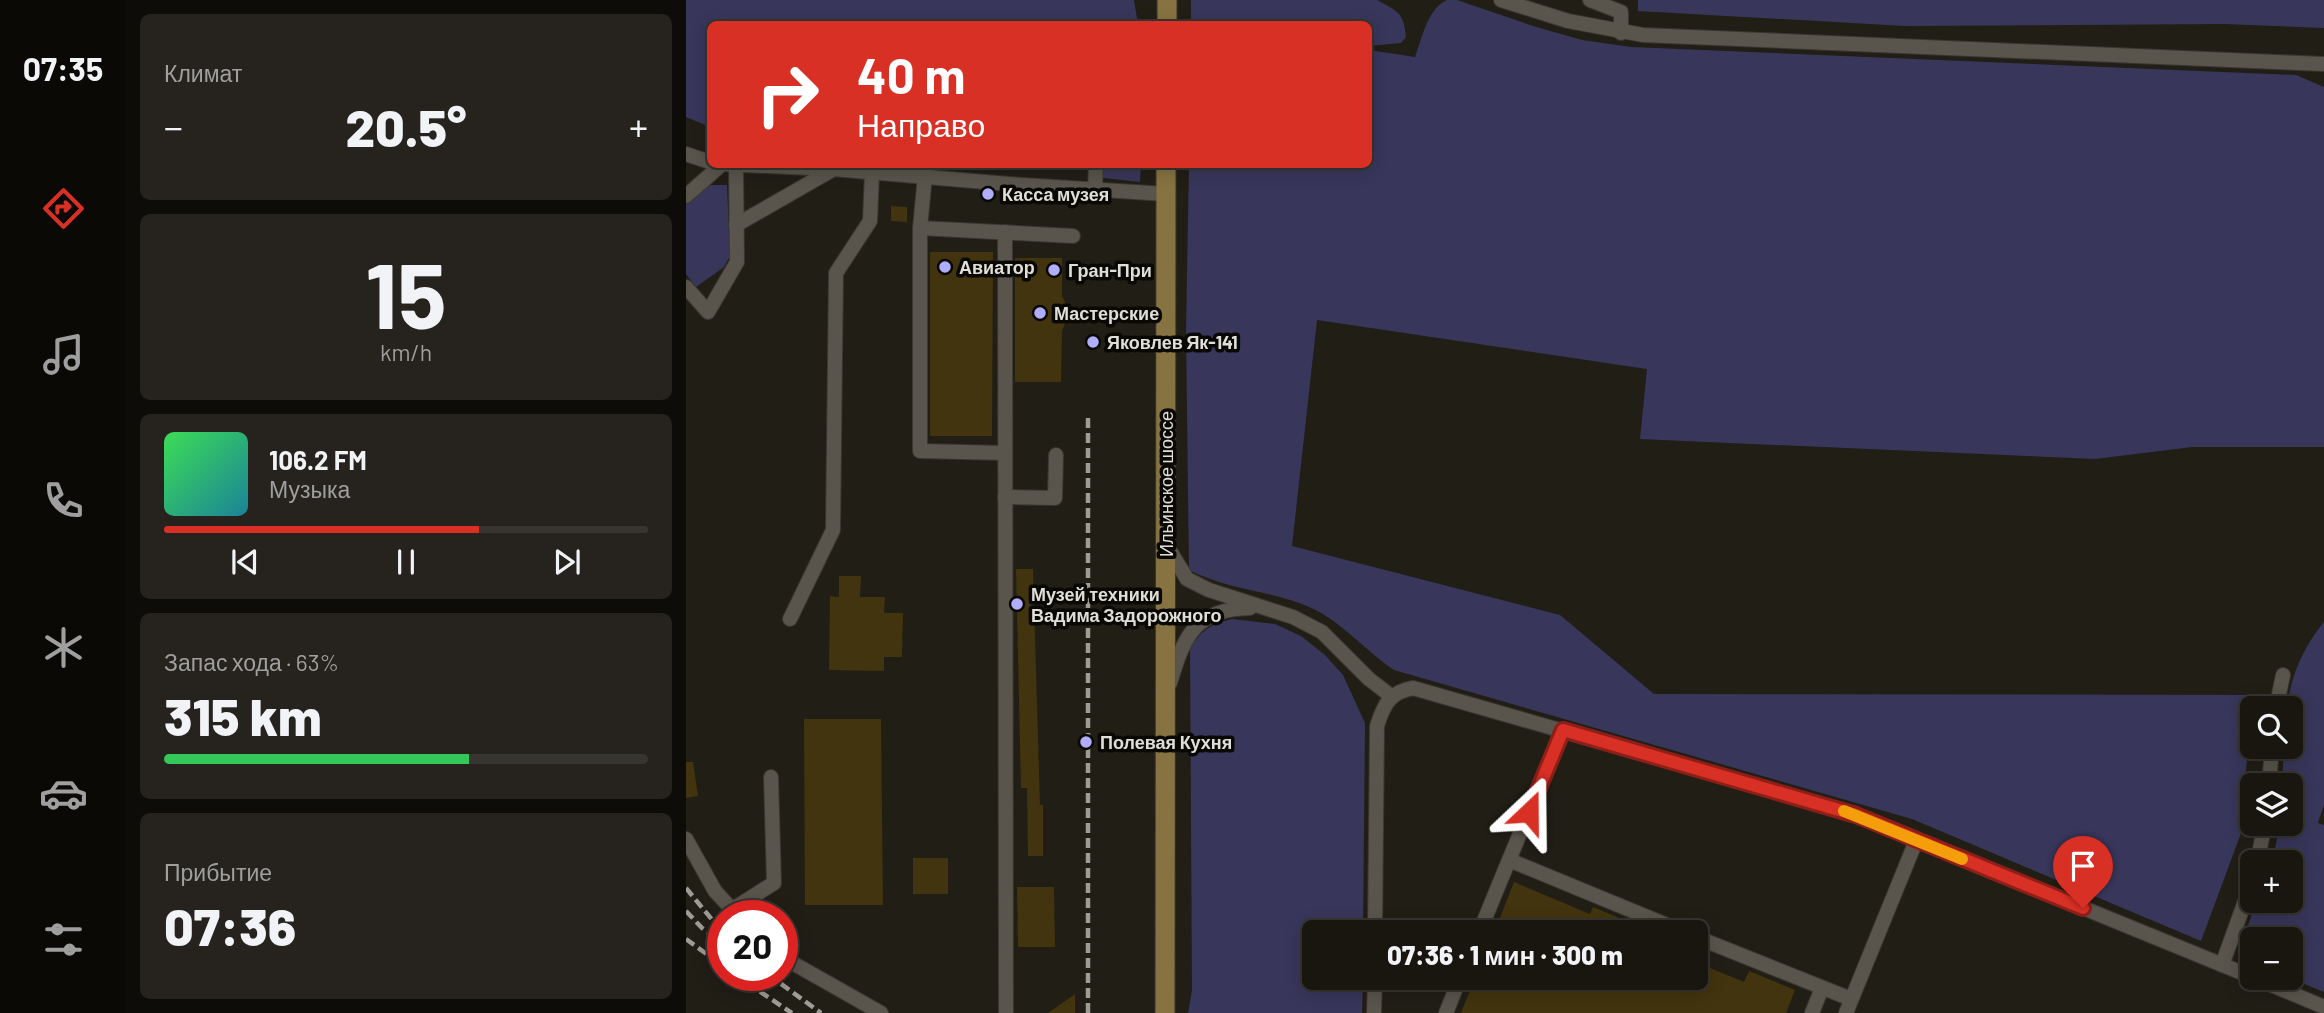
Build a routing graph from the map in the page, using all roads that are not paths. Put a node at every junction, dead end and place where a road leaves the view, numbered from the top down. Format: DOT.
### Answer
graph roads {
  1 [pos="1167,0"];
  2 [pos="1501,0"];
  3 [pos="1590,0"];
  4 [pos="1622,6"];
  5 [pos="1167,21"];
  6 [pos="1621,33"];
  7 [pos="2324,64"];
  8 [pos="686,154"];
  9 [pos="707,161"];
  10 [pos="722,168"];
  11 [pos="726,168"];
  12 [pos="806,168"];
  13 [pos="1096,168"];
  14 [pos="1167,168"];
  15 [pos="833,169"];
  16 [pos="926,171"];
  17 [pos="872,173"];
  18 [pos="1095,189"];
  19 [pos="1166,194"];
  20 [pos="686,196"];
  21 [pos="736,225"];
  22 [pos="920,228"];
  23 [pos="1005,232"];
  24 [pos="1073,236"];
  25 [pos="686,287"];
  26 [pos="1005,453"];
  27 [pos="1056,455"];
  28 [pos="1005,497"];
  29 [pos="1166,542"];
  30 [pos="1262,608"];
  31 [pos="790,618"];
  32 [pos="2283,675"];
  33 [pos="1391,696"];
  34 [pos="2279,696"];
  35 [pos="1166,697"];
  36 [pos="1563,730"];
  37 [pos="771,777"];
  38 [pos="686,839"];
  39 [pos="1916,841"];
  40 [pos="1509,860"];
  41 [pos="724,900"];
  42 [pos="751,900"];
  43 [pos="2240,913"];
  44 [pos="1375,920"];
  45 [pos="1484,920"];
  46 [pos="1654,920"];
  47 [pos="1708,942"];
  48 [pos="2222,964"];
  49 [pos="798,966"];
  50 [pos="2240,972"];
  51 [pos="1822,988"];
  52 [pos="1375,990"];
  53 [pos="1455,990"];
  54 [pos="2280,990"];
  55 [pos="1849,1006"];
  56 [pos="2322,1009"];
  57 [pos="881,1013"];
  58 [pos="1006,1013"];
  59 [pos="1165,1013"];
  60 [pos="1374,1013"];
  61 [pos="1446,1013"];
  62 [pos="1812,1013"];
  1 -- 5 [label="main road"];
  2 -- 6 [label="street"];
  3 -- 4 [label="street"];
  4 -- 6 [label="street"];
  6 -- 7 [label="street"];
  8 -- 9 [label="street"];
  10 -- 20 [label="street"];
  11 -- 21 [label="street"];
  12 -- 15 [label="street"];
  13 -- 18 [label="street"];
  14 -- 19 [label="main road, Ильинское шоссе"];
  15 -- 17 [label="street"];
  15 -- 21 [label="street"];
  16 -- 17 [label="street"];
  16 -- 18 [label="street"];
  16 -- 22 [label="street"];
  17 -- 31 [label="street"];
  18 -- 19 [label="street"];
  19 -- 29 [label="main road, Ильинское шоссе"];
  21 -- 25 [label="street"];
  22 -- 23 [label="street"];
  22 -- 26 [label="street"];
  23 -- 24 [label="street"];
  23 -- 26 [label="street"];
  26 -- 28 [label="street"];
  27 -- 28 [label="street"];
  28 -- 58 [label="street"];
  29 -- 30 [label="street"];
  29 -- 35 [label="main road, Ильинское шоссе"];
  30 -- 33 [label="street"];
  30 -- 35 [label="street"];
  32 -- 34 [label="street"];
  33 -- 36 [label="street"];
  33 -- 44 [label="street"];
  35 -- 59 [label="main road, Ильинское шоссе"];
  36 -- 39 [label="street"];
  36 -- 40 [label="street"];
  37 -- 42 [label="street"];
  38 -- 41 [label="street"];
  39 -- 48 [label="street"];
  39 -- 55 [label="street"];
  40 -- 45 [label="street"];
  40 -- 46 [label="street"];
  43 -- 48 [label="street"];
  47 -- 51 [label="street"];
  48 -- 50 [label="street"];
  49 -- 57 [label="street"];
  51 -- 55 [label="street"];
  51 -- 62 [label="street"];
  52 -- 60 [label="street"];
  53 -- 61 [label="street"];
  54 -- 56 [label="street"];
}
